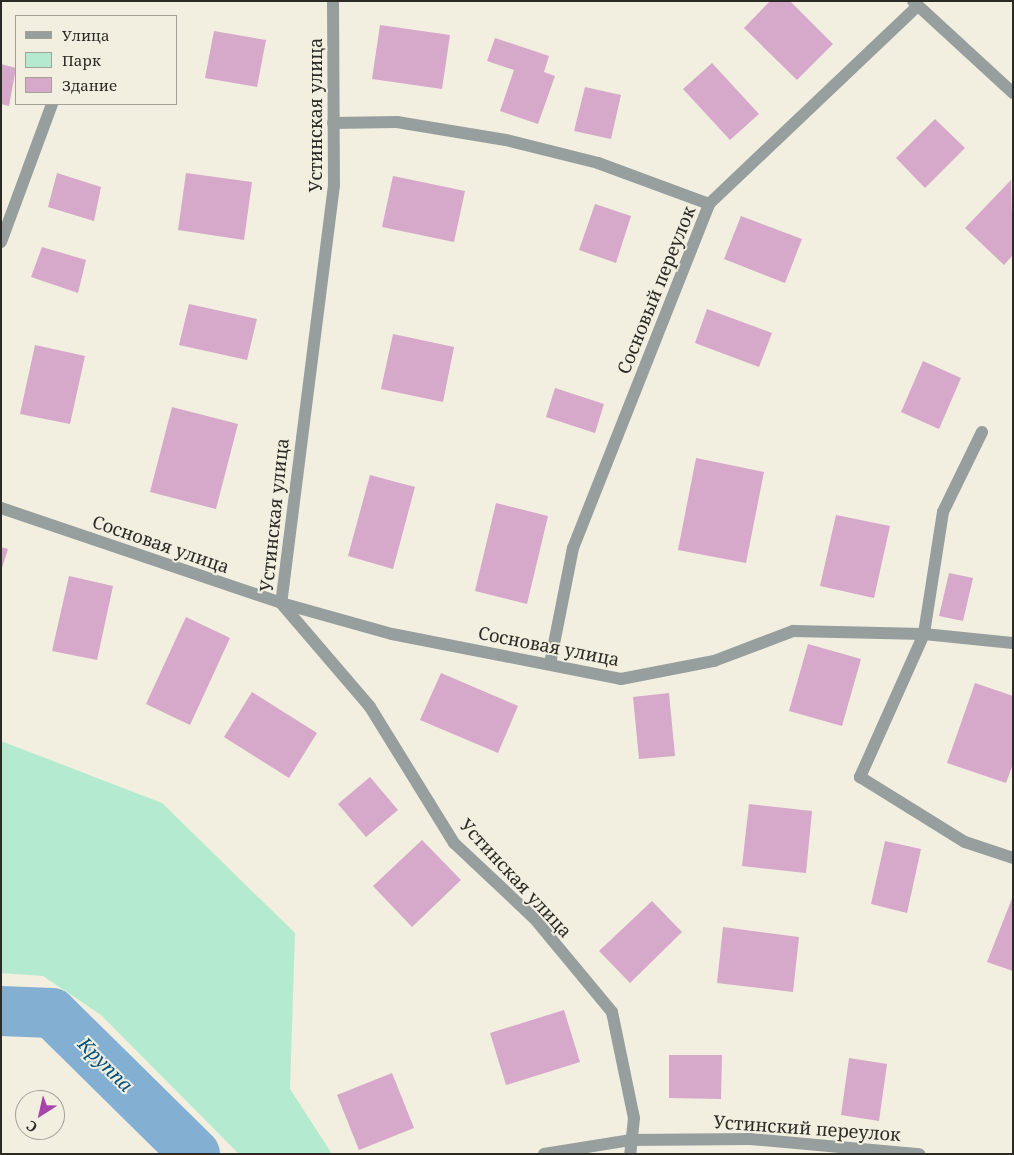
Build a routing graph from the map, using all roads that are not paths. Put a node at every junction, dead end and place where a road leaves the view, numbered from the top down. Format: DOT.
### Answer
graph roads {
  1 [pos="333,1"];
  2 [pos="916,4"];
  3 [pos="1013,93"];
  4 [pos="52,105"];
  5 [pos="334,123"];
  6 [pos="709,204"];
  7 [pos="1,242"];
  8 [pos="982,432"];
  9 [pos="1,508"];
  10 [pos="282,603"];
  11 [pos="924,634"];
  12 [pos="1013,643"];
  13 [pos="550,664"];
  14 [pos="1013,858"];
  15 [pos="630,1140"];
  16 [pos="544,1154"];
  17 [pos="630,1154"];
  18 [pos="919,1154"];
  1 -- 5 [label="street, Устинская улица"];
  2 -- 3 [label="street"];
  2 -- 6 [label="street, Сосновый переулок"];
  4 -- 7 [label="street"];
  5 -- 6 [label="street"];
  5 -- 10 [label="street, Устинская улица"];
  6 -- 13 [label="street, Сосновый переулок"];
  8 -- 11 [label="street"];
  9 -- 10 [label="street, Сосновая улица"];
  10 -- 13 [label="street, Сосновая улица"];
  10 -- 15 [label="street, Устинская улица"];
  11 -- 12 [label="street, Сосновая улица"];
  11 -- 13 [label="street, Сосновая улица"];
  11 -- 14 [label="street"];
  15 -- 16 [label="street, Устинский переулок"];
  15 -- 17 [label="street, Устинская улица"];
  15 -- 18 [label="street, Устинский переулок"];
}
